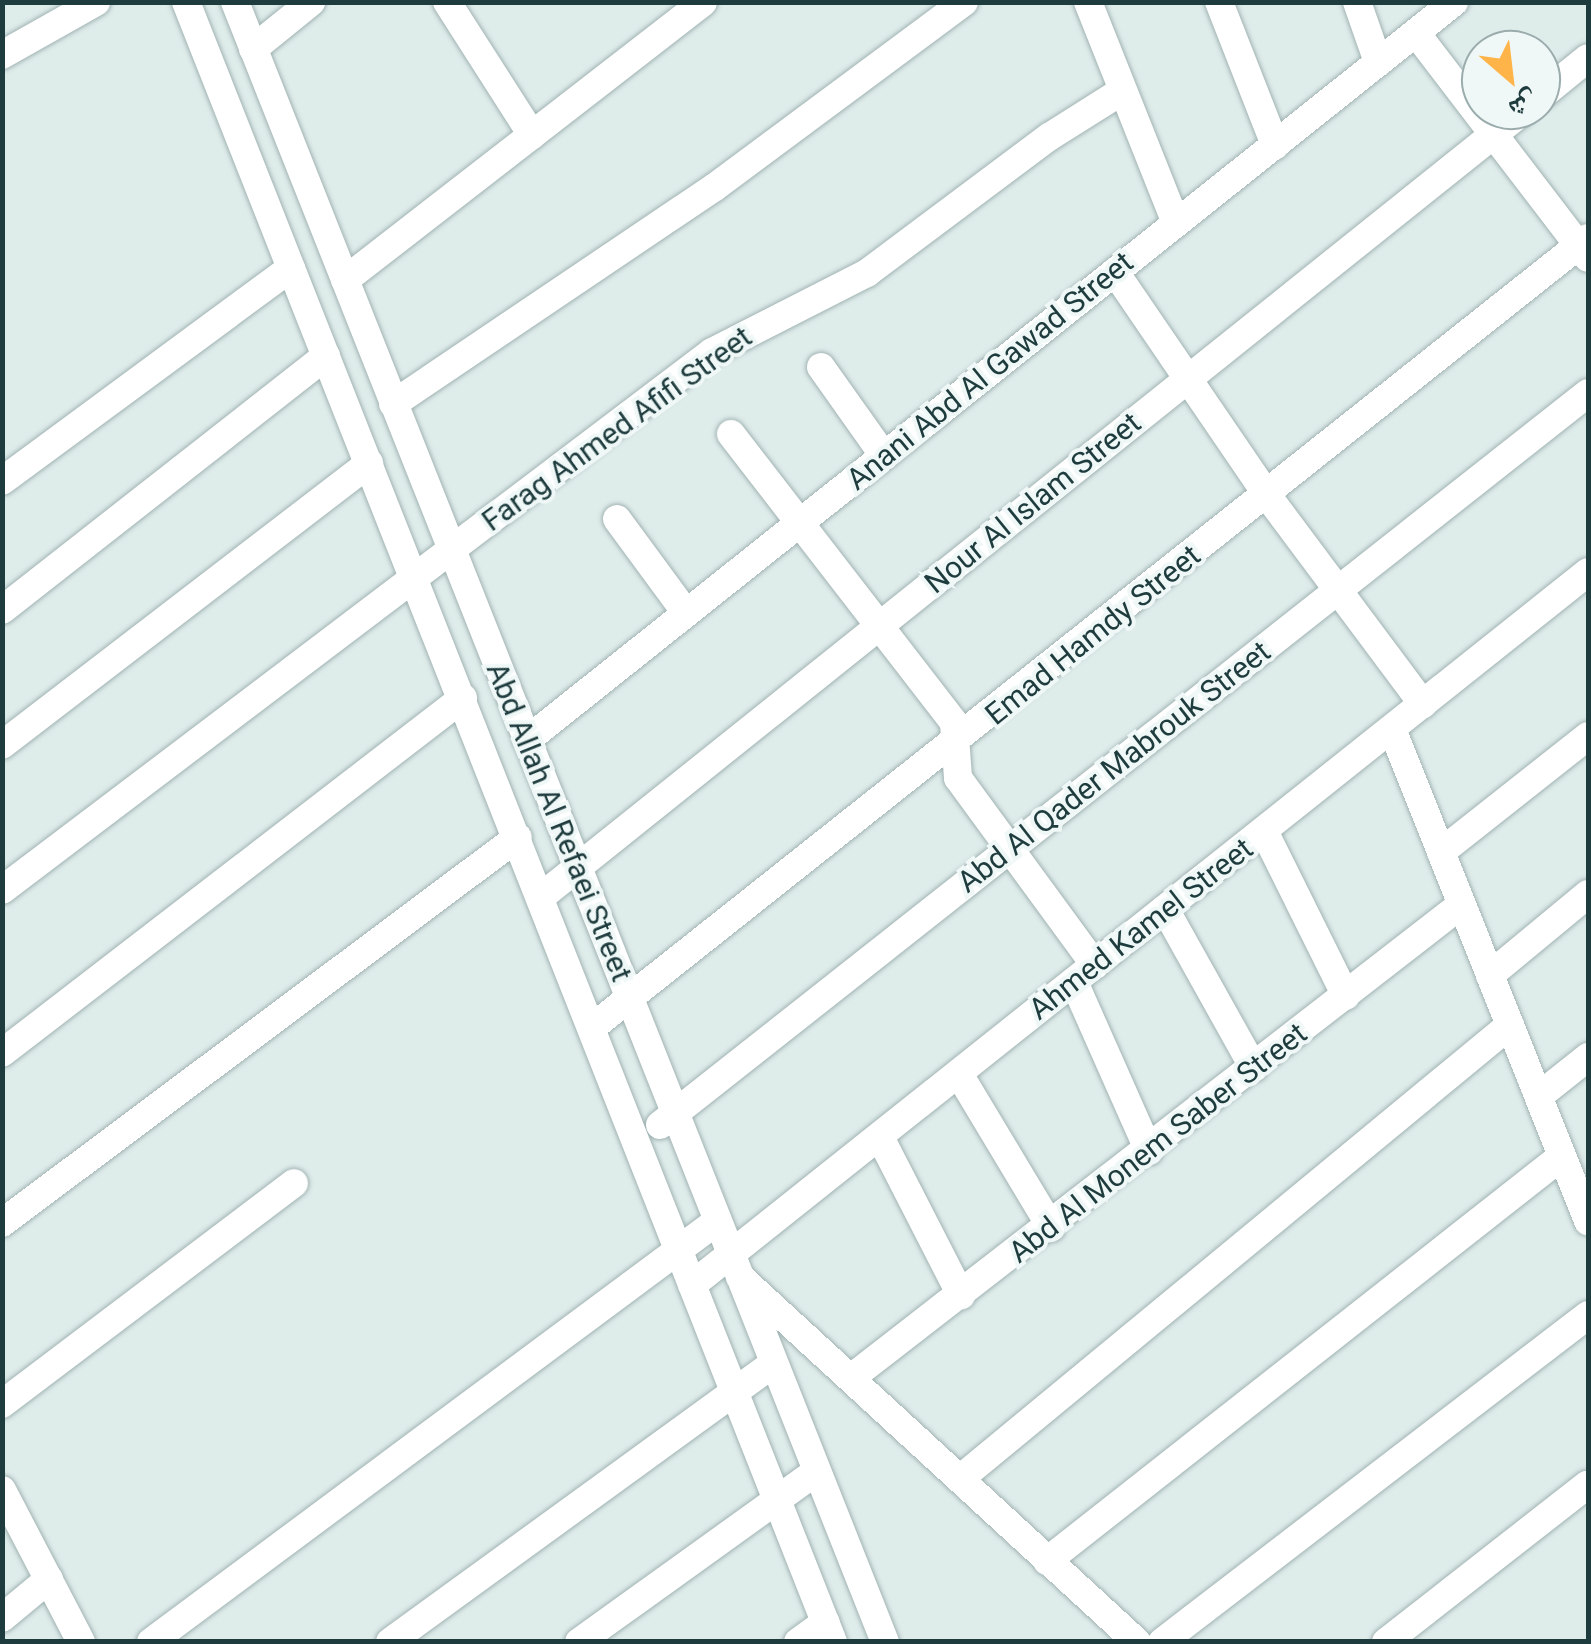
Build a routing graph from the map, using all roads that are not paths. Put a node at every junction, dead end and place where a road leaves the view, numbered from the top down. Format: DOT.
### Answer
graph roads {
  1 [pos="96,2"];
  2 [pos="186,2"];
  3 [pos="235,2"];
  4 [pos="311,2"];
  5 [pos="447,2"];
  6 [pos="703,2"];
  7 [pos="964,2"];
  8 [pos="1088,2"];
  9 [pos="1219,2"];
  10 [pos="1357,2"];
  11 [pos="1454,2"];
  12 [pos="674,11"];
  13 [pos="1416,32"];
  14 [pos="253,49"];
  15 [pos="2,55"];
  16 [pos="1588,58"];
  17 [pos="1378,62"];
  18 [pos="1561,80"];
  19 [pos="1122,91"];
  20 [pos="1500,130"];
  21 [pos="1495,134"];
  22 [pos="532,135"];
  23 [pos="1275,144"];
  24 [pos="1176,223"];
  25 [pos="1585,248"];
  26 [pos="291,268"];
  27 [pos="1115,272"];
  28 [pos="345,280"];
  29 [pos="326,356"];
  30 [pos="821,367"];
  31 [pos="1187,377"];
  32 [pos="1588,393"];
  33 [pos="394,404"];
  34 [pos="730,434"];
  35 [pos="884,456"];
  36 [pos="368,462"];
  37 [pos="2,482"];
  38 [pos="1267,496"];
  39 [pos="617,520"];
  40 [pos="798,524"];
  41 [pos="452,552"];
  42 [pos="1588,572"];
  43 [pos="414,578"];
  44 [pos="1340,589"];
  45 [pos="2,610"];
  46 [pos="686,613"];
  47 [pos="883,628"];
  48 [pos="462,698"];
  49 [pos="1423,704"];
  50 [pos="1392,729"];
  51 [pos="1588,736"];
  52 [pos="527,740"];
  53 [pos="956,744"];
  54 [pos="2,745"];
  55 [pos="1264,831"];
  56 [pos="518,837"];
  57 [pos="1010,849"];
  58 [pos="1441,852"];
  59 [pos="578,869"];
  60 [pos="2,890"];
  61 [pos="1588,894"];
  62 [pos="542,896"];
  63 [pos="1462,904"];
  64 [pos="1166,909"];
  65 [pos="1084,974"];
  66 [pos="1490,975"];
  67 [pos="1346,996"];
  68 [pos="630,1000"];
  69 [pos="594,1026"];
  70 [pos="1510,1026"];
  71 [pos="2,1053"];
  72 [pos="1588,1058"];
  73 [pos="1254,1068"];
  74 [pos="959,1074"];
  75 [pos="1539,1096"];
  76 [pos="673,1114"];
  77 [pos="880,1136"];
  78 [pos="639,1142"];
  79 [pos="1149,1151"];
  80 [pos="1562,1156"];
  81 [pos="294,1183"];
  82 [pos="1588,1221"];
  83 [pos="716,1222"];
  84 [pos="2,1224"];
  85 [pos="1051,1228"];
  86 [pos="680,1247"];
  87 [pos="732,1264"];
  88 [pos="692,1285"];
  89 [pos="961,1295"];
  90 [pos="1588,1316"];
  91 [pos="772,1364"];
  92 [pos="851,1378"];
  93 [pos="735,1389"];
  94 [pos="2,1404"];
  95 [pos="814,1473"];
  96 [pos="961,1478"];
  97 [pos="1588,1484"];
  98 [pos="2,1490"];
  99 [pos="778,1500"];
  100 [pos="1047,1561"];
  101 [pos="48,1578"];
  102 [pos="2,1618"];
  103 [pos="829,1632"];
  104 [pos="82,1642"];
  105 [pos="151,1642"];
  106 [pos="390,1642"];
  107 [pos="579,1642"];
  108 [pos="798,1642"];
  109 [pos="885,1642"];
  110 [pos="1138,1642"];
  111 [pos="1162,1642"];
  112 [pos="1386,1642"];
  1 -- 15 [label="street"];
  2 -- 26 [label="street, Abd Allah Al Refaei Street"];
  3 -- 14 [label="street, Abd Allah Al Refaei Street"];
  4 -- 14 [label="street"];
  5 -- 22 [label="street"];
  6 -- 12 [label="street"];
  7 -- 33 [label="street"];
  8 -- 19 [label="street"];
  9 -- 23 [label="street"];
  10 -- 17 [label="street"];
  11 -- 13 [label="street, Anani Abd Al Gawad Street"];
  12 -- 22 [label="street"];
  13 -- 17 [label="street, Anani Abd Al Gawad Street"];
  13 -- 21 [label="street"];
  14 -- 28 [label="street, Abd Allah Al Refaei Street"];
  16 -- 18 [label="street"];
  17 -- 23 [label="street, Anani Abd Al Gawad Street"];
  19 -- 24 [label="street"];
  19 -- 41 [label="street, Farag Ahmed Afifi Street"];
  20 -- 21 [label="street, Nour Al Islam Street"];
  21 -- 25 [label="street"];
  21 -- 31 [label="street, Nour Al Islam Street"];
  22 -- 28 [label="street"];
  23 -- 24 [label="street, Anani Abd Al Gawad Street"];
  24 -- 27 [label="street, Anani Abd Al Gawad Street"];
  25 -- 38 [label="street, Emad Hamdy Street"];
  26 -- 29 [label="street, Abd Allah Al Refaei Street"];
  26 -- 37 [label="street"];
  27 -- 31 [label="street"];
  27 -- 35 [label="street, Anani Abd Al Gawad Street"];
  28 -- 33 [label="street, Abd Allah Al Refaei Street"];
  29 -- 36 [label="street, Abd Allah Al Refaei Street"];
  29 -- 45 [label="street"];
  30 -- 35 [label="street"];
  31 -- 38 [label="street"];
  31 -- 47 [label="street, Nour Al Islam Street"];
  32 -- 44 [label="street, Abd Al Qader Mabrouk Street"];
  33 -- 41 [label="street, Abd Allah Al Refaei Street"];
  34 -- 40 [label="street"];
  35 -- 40 [label="street, Anani Abd Al Gawad Street"];
  36 -- 43 [label="street, Abd Allah Al Refaei Street"];
  36 -- 54 [label="street"];
  38 -- 44 [label="street"];
  38 -- 53 [label="street, Emad Hamdy Street"];
  39 -- 46 [label="street"];
  40 -- 46 [label="street, Anani Abd Al Gawad Street"];
  40 -- 47 [label="street"];
  41 -- 43 [label="street, Farag Ahmed Afifi Street"];
  41 -- 52 [label="street, Abd Allah Al Refaei Street"];
  42 -- 49 [label="street, Ahmed Kamel Street"];
  43 -- 48 [label="street, Abd Allah Al Refaei Street"];
  43 -- 60 [label="street, Farag Ahmed Afifi Street"];
  44 -- 49 [label="street"];
  44 -- 57 [label="street, Abd Al Qader Mabrouk Street"];
  46 -- 52 [label="street, Anani Abd Al Gawad Street"];
  47 -- 53 [label="street"];
  47 -- 59 [label="street, Nour Al Islam Street"];
  48 -- 56 [label="street, Abd Allah Al Refaei Street"];
  48 -- 71 [label="street"];
  49 -- 50 [label="street, Ahmed Kamel Street"];
  50 -- 55 [label="street, Ahmed Kamel Street"];
  50 -- 58 [label="street"];
  51 -- 58 [label="street"];
  52 -- 59 [label="street, Abd Allah Al Refaei Street"];
  53 -- 57 [label="street"];
  53 -- 68 [label="street, Emad Hamdy Street"];
  55 -- 64 [label="street, Ahmed Kamel Street"];
  55 -- 67 [label="street"];
  56 -- 62 [label="street, Abd Allah Al Refaei Street"];
  56 -- 84 [label="street"];
  57 -- 65 [label="street"];
  57 -- 76 [label="street, Abd Al Qader Mabrouk Street"];
  58 -- 63 [label="street"];
  59 -- 62 [label="street, Nour Al Islam Street"];
  59 -- 68 [label="street, Abd Allah Al Refaei Street"];
  61 -- 66 [label="street"];
  62 -- 69 [label="street, Abd Allah Al Refaei Street"];
  63 -- 66 [label="street"];
  63 -- 67 [label="street, Abd Al Monem Saber Street"];
  64 -- 65 [label="street, Ahmed Kamel Street"];
  64 -- 73 [label="street"];
  65 -- 74 [label="street, Ahmed Kamel Street"];
  65 -- 79 [label="street"];
  66 -- 70 [label="street"];
  67 -- 73 [label="street, Abd Al Monem Saber Street"];
  68 -- 69 [label="street, Emad Hamdy Street"];
  68 -- 76 [label="street, Abd Allah Al Refaei Street"];
  69 -- 78 [label="street, Abd Allah Al Refaei Street"];
  70 -- 75 [label="street"];
  70 -- 96 [label="street"];
  72 -- 75 [label="street"];
  73 -- 79 [label="street, Abd Al Monem Saber Street"];
  74 -- 77 [label="street, Ahmed Kamel Street"];
  74 -- 85 [label="street"];
  75 -- 80 [label="street"];
  76 -- 78 [label="street, Abd Al Qader Mabrouk Street"];
  76 -- 83 [label="street, Abd Allah Al Refaei Street"];
  77 -- 87 [label="street, Ahmed Kamel Street"];
  77 -- 89 [label="street"];
  78 -- 86 [label="street, Abd Allah Al Refaei Street"];
  79 -- 85 [label="street, Abd Al Monem Saber Street"];
  80 -- 82 [label="street"];
  80 -- 100 [label="street"];
  81 -- 94 [label="street"];
  83 -- 86 [label="street"];
  83 -- 87 [label="street, Abd Allah Al Refaei Street"];
  85 -- 89 [label="street, Abd Al Monem Saber Street"];
  86 -- 88 [label="street, Abd Allah Al Refaei Street"];
  86 -- 105 [label="street"];
  87 -- 88 [label="street, Ahmed Kamel Street"];
  87 -- 91 [label="street, Abd Allah Al Refaei Street"];
  87 -- 92 [label="street"];
  88 -- 93 [label="street, Abd Allah Al Refaei Street"];
  89 -- 92 [label="street, Abd Al Monem Saber Street"];
  90 -- 111 [label="street"];
  91 -- 93 [label="street"];
  91 -- 95 [label="street, Abd Allah Al Refaei Street"];
  92 -- 96 [label="street"];
  93 -- 99 [label="street, Abd Allah Al Refaei Street"];
  93 -- 106 [label="street"];
  95 -- 99 [label="street"];
  95 -- 109 [label="street, Abd Allah Al Refaei Street"];
  96 -- 100 [label="street"];
  97 -- 112 [label="street"];
  98 -- 101 [label="street"];
  99 -- 103 [label="street, Abd Allah Al Refaei Street"];
  99 -- 107 [label="street"];
  100 -- 110 [label="street"];
  101 -- 102 [label="street"];
  101 -- 104 [label="street"];
  103 -- 108 [label="street"];
}
